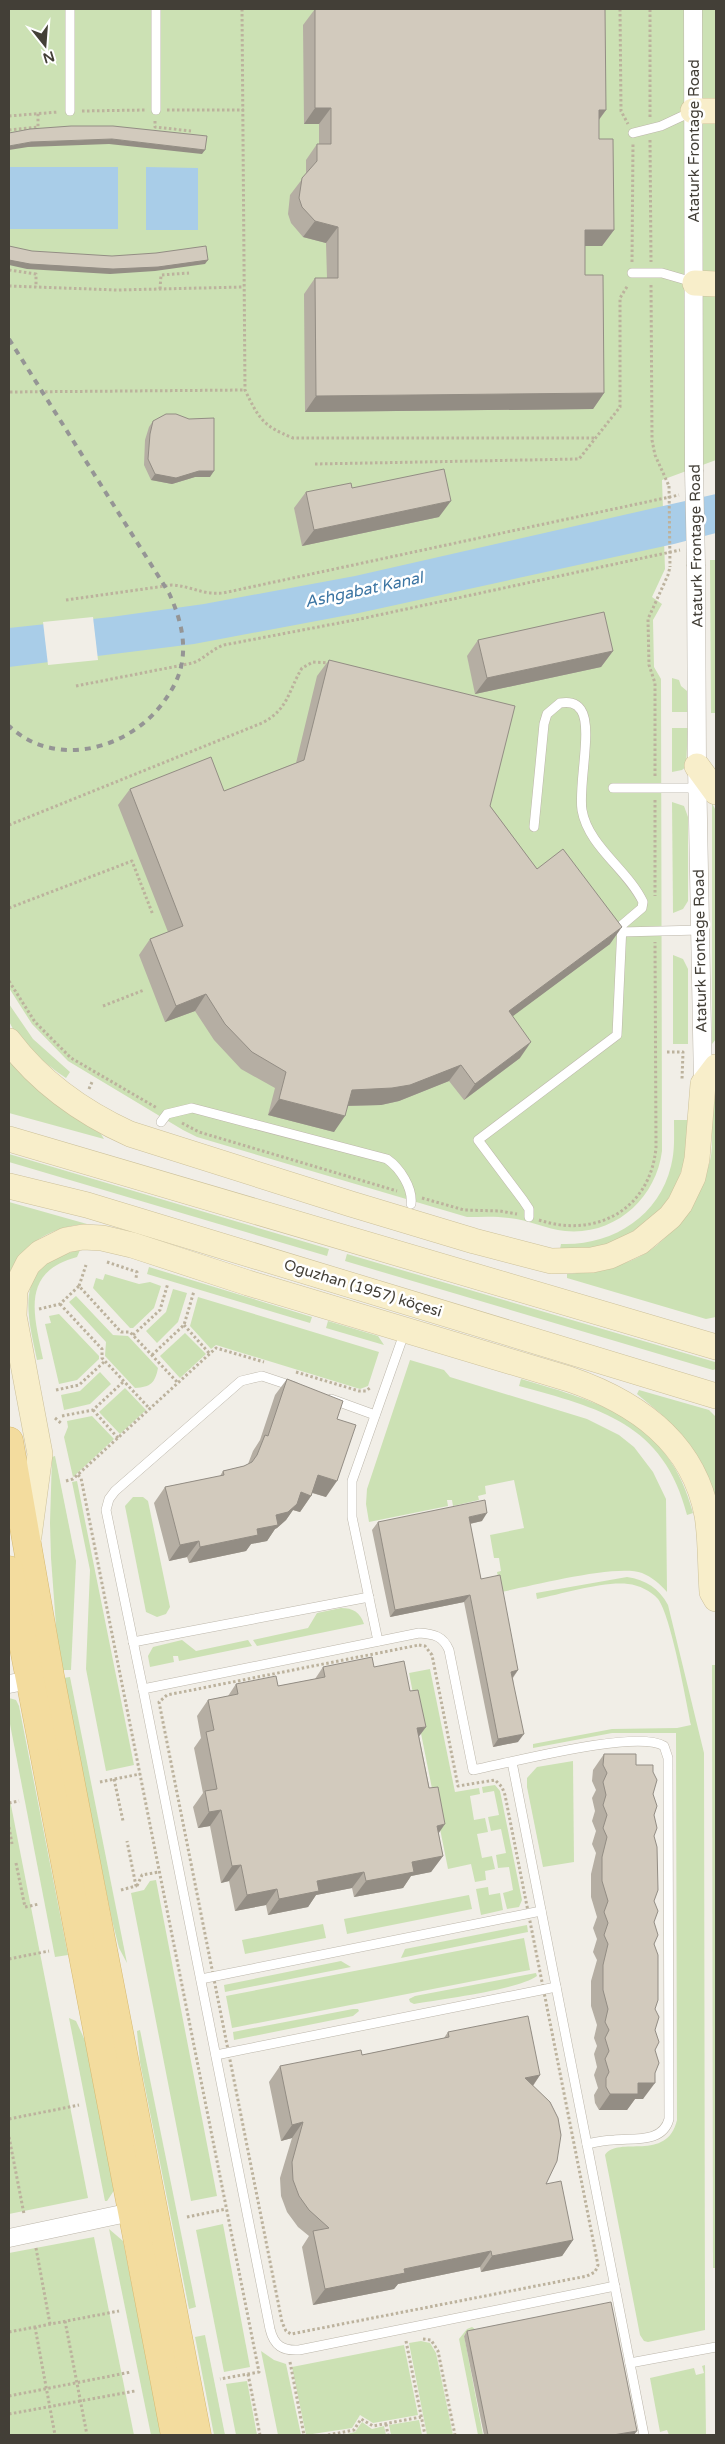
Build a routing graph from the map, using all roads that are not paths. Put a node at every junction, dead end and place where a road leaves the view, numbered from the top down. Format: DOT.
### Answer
graph roads {
  1 [pos="70,9"];
  2 [pos="156,9"];
  3 [pos="694,9"];
  4 [pos="156,110"];
  5 [pos="70,111"];
  6 [pos="705,111"];
  7 [pos="633,132"];
  8 [pos="632,273"];
  9 [pos="706,283"];
  10 [pos="703,782"];
  11 [pos="613,788"];
  12 [pos="534,826"];
  13 [pos="700,930"];
  14 [pos="621,932"];
  15 [pos="9,1042"];
  16 [pos="709,1075"];
  17 [pos="164,1118"];
  18 [pos="9,1138"];
  19 [pos="241,1170"];
  20 [pos="9,1186"];
  21 [pos="412,1199"];
  22 [pos="529,1217"];
  23 [pos="286,1220"];
  24 [pos="474,1241"];
  25 [pos="383,1249"];
  26 [pos="330,1278"];
  27 [pos="248,1283"];
  28 [pos="449,1314"];
  29 [pos="405,1330"];
  30 [pos="716,1347"];
  31 [pos="498,1357"];
  32 [pos="304,1390"];
  33 [pos="322,1396"];
  34 [pos="716,1396"];
  35 [pos="375,1415"];
  36 [pos="9,1442"];
  37 [pos="28,1543"];
  38 [pos="9,1570"];
  39 [pos="369,1597"];
  40 [pos="716,1599"];
  41 [pos="378,1641"];
  42 [pos="133,1642"];
  43 [pos="29,1680"];
  44 [pos="143,1689"];
  45 [pos="512,1762"];
  46 [pos="541,1911"];
  47 [pos="201,1979"];
  48 [pos="556,1987"];
  49 [pos="216,2055"];
  50 [pos="587,2144"];
  51 [pos="143,2209"];
  52 [pos="9,2238"];
  53 [pos="615,2286"];
  54 [pos="716,2347"];
  55 [pos="630,2363"];
  56 [pos="175,2435"];
  57 [pos="197,2435"];
  58 [pos="644,2435"];
  1 -- 5 [label="lane"];
  2 -- 4 [label="lane"];
  3 -- 6 [label="street, Ataturk Frontage Road"];
  6 -- 7 [label="lane"];
  6 -- 9 [label="street, Ataturk Frontage Road"];
  8 -- 9 [label="lane"];
  9 -- 10 [label="street, Ataturk Frontage Road, bridge"];
  10 -- 11 [label="lane"];
  10 -- 13 [label="street, Ataturk Frontage Road"];
  12 -- 14 [label="lane"];
  13 -- 14 [label="lane"];
  13 -- 16 [label="street, Ataturk Frontage Road"];
  14 -- 22 [label="lane"];
  15 -- 19 [label="main road"];
  16 -- 24 [label="main road"];
  17 -- 21 [label="lane"];
  18 -- 23 [label="main road"];
  19 -- 23 [label="main road"];
  19 -- 24 [label="main road"];
  20 -- 26 [label="main road, Oguzhan (1957) köçesi"];
  23 -- 25 [label="main road"];
  24 -- 25 [label="main road"];
  25 -- 30 [label="main road"];
  26 -- 27 [label="main road"];
  26 -- 28 [label="main road, Oguzhan (1957) köçesi"];
  27 -- 29 [label="main road"];
  27 -- 37 [label="main road"];
  28 -- 31 [label="main road"];
  28 -- 34 [label="main road, Oguzhan (1957) köçesi"];
  29 -- 31 [label="main road"];
  29 -- 35 [label="lane"];
  31 -- 40 [label="main road"];
  32 -- 42 [label="lane"];
  33 -- 35 [label="lane"];
  35 -- 39 [label="lane"];
  36 -- 37 [label="main road"];
  37 -- 43 [label="main road"];
  38 -- 43 [label="main road"];
  39 -- 41 [label="lane"];
  39 -- 42 [label="lane"];
  41 -- 44 [label="lane"];
  41 -- 45 [label="lane"];
  42 -- 44 [label="lane"];
  43 -- 51 [label="main road"];
  44 -- 47 [label="lane"];
  45 -- 46 [label="lane"];
  45 -- 50 [label="lane"];
  46 -- 47 [label="lane"];
  46 -- 48 [label="lane"];
  47 -- 49 [label="lane"];
  48 -- 49 [label="lane"];
  48 -- 50 [label="lane"];
  49 -- 53 [label="lane"];
  50 -- 53 [label="lane"];
  51 -- 52 [label="street"];
  51 -- 56 [label="main road"];
  51 -- 57 [label="main road"];
  53 -- 55 [label="lane"];
  54 -- 55 [label="lane"];
  55 -- 58 [label="lane"];
}
